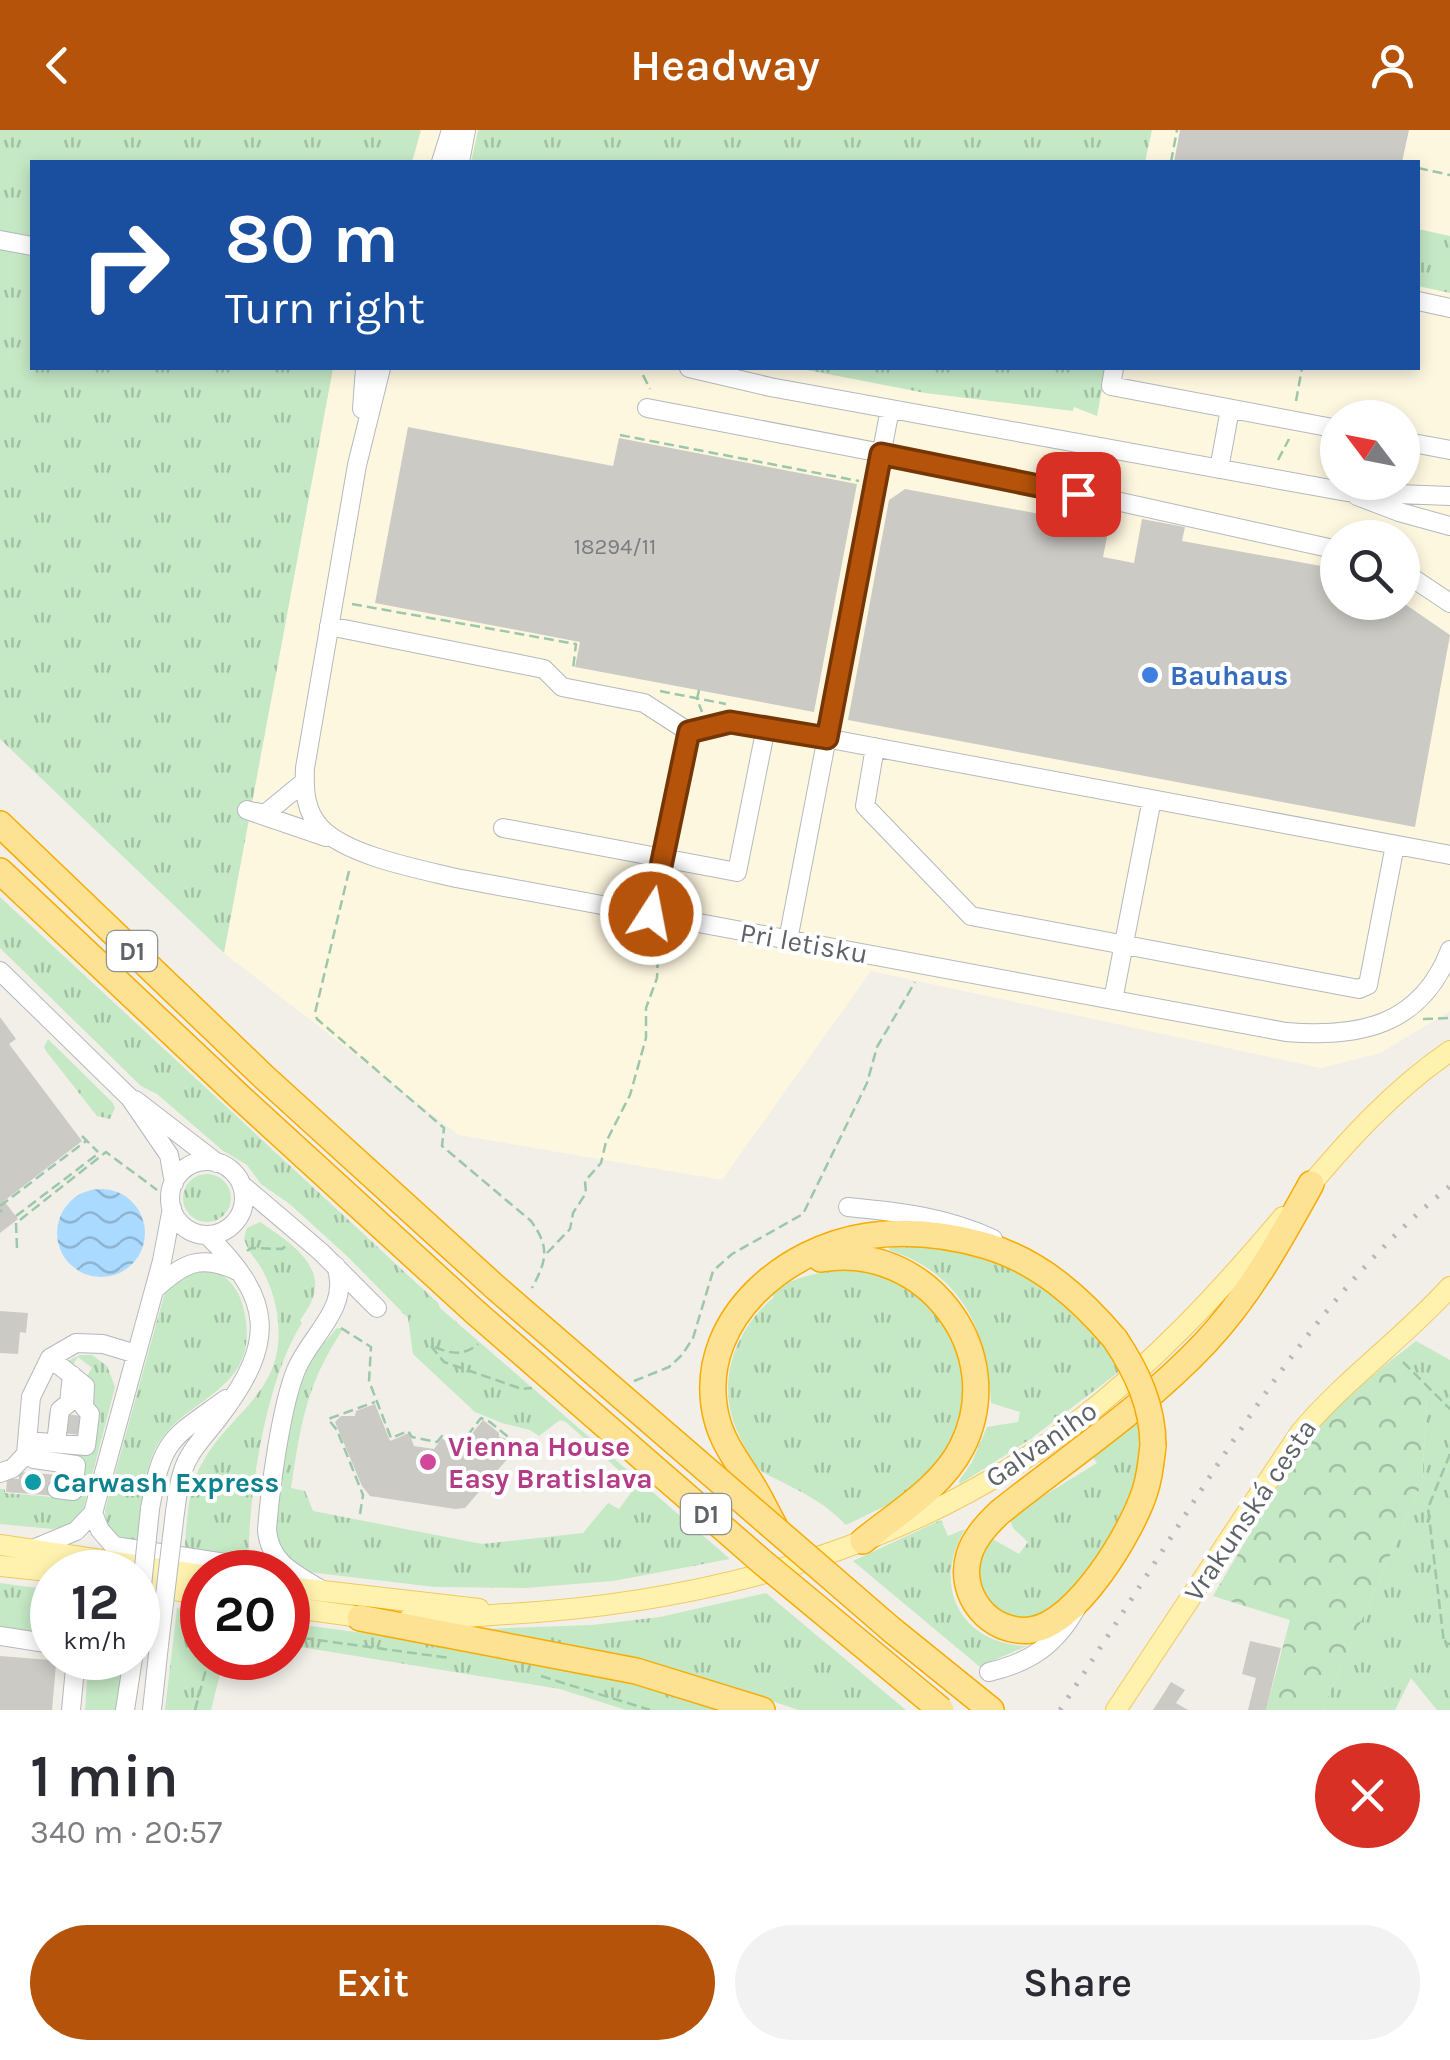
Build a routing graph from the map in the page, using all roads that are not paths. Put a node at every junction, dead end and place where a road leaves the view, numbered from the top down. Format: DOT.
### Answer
graph roads {
  1 [pos="451,130"];
  2 [pos="466,130"];
  3 [pos="443,160"];
  4 [pos="460,160"];
  5 [pos="0,240"];
  6 [pos="30,246"];
  7 [pos="1420,301"];
  8 [pos="1450,308"];
  9 [pos="365,370"];
  10 [pos="380,370"];
  11 [pos="698,370"];
  12 [pos="1113,377"];
  13 [pos="647,408"];
  14 [pos="1230,408"];
  15 [pos="890,409"];
  16 [pos="1320,426"];
  17 [pos="1420,444"];
  18 [pos="1450,450"];
  19 [pos="881,454"];
  20 [pos="357,464"];
  21 [pos="1218,469"];
  22 [pos="1320,487"];
  23 [pos="1420,495"];
  24 [pos="1450,496"];
  25 [pos="1368,500"];
  26 [pos="1450,526"];
  27 [pos="1320,546"];
  28 [pos="1420,583"];
  29 [pos="1450,603"];
  30 [pos="329,626"];
  31 [pos="766,726"];
  32 [pos="689,732"];
  33 [pos="827,738"];
  34 [pos="875,747"];
  35 [pos="304,782"];
  36 [pos="1152,799"];
  37 [pos="0,824"];
  38 [pos="504,828"];
  39 [pos="1395,845"];
  40 [pos="355,848"];
  41 [pos="1450,855"];
  42 [pos="662,858"];
  43 [pos="0,871"];
  44 [pos="655,915"];
  45 [pos="788,940"];
  46 [pos="1123,945"];
  47 [pos="1450,950"];
  48 [pos="0,971"];
  49 [pos="1112,1000"];
  50 [pos="1450,1050"];
  51 [pos="130,1098"];
  52 [pos="218,1163"];
  53 [pos="241,1184"];
  54 [pos="1311,1184"];
  55 [pos="169,1194"];
  56 [pos="264,1206"];
  57 [pos="848,1207"];
  58 [pos="237,1219"];
  59 [pos="203,1234"];
  60 [pos="162,1261"];
  61 [pos="336,1266"];
  62 [pos="1039,1270"];
  63 [pos="241,1274"];
  64 [pos="775,1276"];
  65 [pos="1450,1287"];
  66 [pos="153,1290"];
  67 [pos="333,1322"];
  68 [pos="136,1354"];
  69 [pos="50,1358"];
  70 [pos="72,1375"];
  71 [pos="235,1392"];
  72 [pos="56,1444"];
  73 [pos="26,1447"];
  74 [pos="2,1480"];
  75 [pos="57,1489"];
  76 [pos="93,1513"];
  77 [pos="779,1536"];
  78 [pos="863,1541"];
  79 [pos="0,1545"];
  80 [pos="32,1549"];
  81 [pos="146,1550"];
  82 [pos="271,1550"];
  83 [pos="180,1559"];
  84 [pos="0,1566"];
  85 [pos="30,1569"];
  86 [pos="180,1572"];
  87 [pos="310,1587"];
  88 [pos="1087,1590"];
  89 [pos="310,1610"];
  90 [pos="506,1614"];
  91 [pos="360,1618"];
  92 [pos="0,1636"];
  93 [pos="30,1641"];
  94 [pos="989,1672"];
  95 [pos="74,1680"];
  96 [pos="130,1680"];
  97 [pos="71,1710"];
  98 [pos="125,1710"];
  99 [pos="152,1710"];
  100 [pos="762,1710"];
  101 [pos="941,1710"];
  102 [pos="991,1710"];
  103 [pos="1116,1710"];
  1 -- 3 [label="street"];
  2 -- 4 [label="street"];
  5 -- 6 [label="street"];
  7 -- 8 [label="street"];
  9 -- 20 [label="street, Pri letisku"];
  10 -- 20 [label="street, Pri letisku"];
  11 -- 15 [label="street"];
  12 -- 14 [label="street"];
  13 -- 19 [label="street"];
  14 -- 16 [label="street"];
  14 -- 21 [label="street"];
  15 -- 19 [label="street"];
  15 -- 21 [label="street"];
  17 -- 18 [label="street"];
  19 -- 27 [label="street"];
  19 -- 33 [label="street"];
  20 -- 30 [label="street, Pri letisku"];
  21 -- 22 [label="street"];
  23 -- 24 [label="street"];
  25 -- 26 [label="street"];
  28 -- 29 [label="street"];
  30 -- 32 [label="street"];
  30 -- 35 [label="street, Pri letisku"];
  31 -- 32 [label="street"];
  31 -- 33 [label="street"];
  31 -- 42 [label="street"];
  32 -- 42 [label="street"];
  33 -- 34 [label="street"];
  33 -- 45 [label="street"];
  34 -- 36 [label="street"];
  34 -- 46 [label="street"];
  35 -- 40 [label="street, Pri letisku"];
  35 -- 40 [label="street"];
  36 -- 39 [label="street"];
  36 -- 46 [label="street"];
  37 -- 77 [label="highway, D1, bridge"];
  38 -- 42 [label="street"];
  39 -- 41 [label="street"];
  39 -- 46 [label="street"];
  40 -- 44 [label="street, Pri letisku"];
  42 -- 44 [label="street"];
  43 -- 101 [label="highway, D1, bridge"];
  44 -- 45 [label="street, Pri letisku"];
  45 -- 49 [label="street, Pri letisku"];
  46 -- 49 [label="street"];
  47 -- 49 [label="street, Pri letisku"];
  48 -- 51 [label="street"];
  50 -- 54 [label="main road, Galvaniho"];
  51 -- 52 [label="street"];
  51 -- 55 [label="street"];
  52 -- 53 [label="street"];
  52 -- 55 [label="street"];
  53 -- 56 [label="street"];
  53 -- 58 [label="street"];
  54 -- 78 [label="main road, Galvaniho"];
  54 -- 88 [label="highway"];
  55 -- 59 [label="street"];
  55 -- 60 [label="street"];
  56 -- 58 [label="street"];
  56 -- 61 [label="street"];
  57 -- 62 [label="street"];
  58 -- 59 [label="street"];
  58 -- 63 [label="street"];
  59 -- 60 [label="street"];
  59 -- 63 [label="street"];
  60 -- 66 [label="street"];
  61 -- 67 [label="street"];
  61 -- 67 [label="street"];
  62 -- 64 [label="highway"];
  62 -- 88 [label="highway, bridge"];
  63 -- 66 [label="street"];
  63 -- 71 [label="street"];
  64 -- 77 [label="highway, bridge"];
  64 -- 78 [label="highway"];
  65 -- 103 [label="main road, Vrakunská cesta"];
  66 -- 68 [label="street"];
  67 -- 82 [label="street"];
  68 -- 69 [label="street"];
  68 -- 76 [label="street"];
  69 -- 70 [label="street"];
  69 -- 73 [label="street"];
  70 -- 72 [label="street"];
  70 -- 72 [label="street"];
  71 -- 81 [label="street, bridge"];
  71 -- 99 [label="street, bridge"];
  72 -- 73 [label="street"];
  73 -- 74 [label="street"];
  73 -- 75 [label="street"];
  76 -- 80 [label="street"];
  76 -- 83 [label="street"];
  77 -- 102 [label="highway, D1, bridge"];
  78 -- 90 [label="main road, Galvaniho"];
  79 -- 80 [label="main road"];
  80 -- 86 [label="main road"];
  84 -- 85 [label="main road"];
  87 -- 90 [label="main road, Galvaniho"];
  88 -- 94 [label="street"];
  89 -- 91 [label="main road, Galvaniho"];
  90 -- 91 [label="main road, Galvaniho"];
  91 -- 100 [label="highway"];
  92 -- 93 [label="street"];
  95 -- 97 [label="street"];
  96 -- 98 [label="street"];
}
